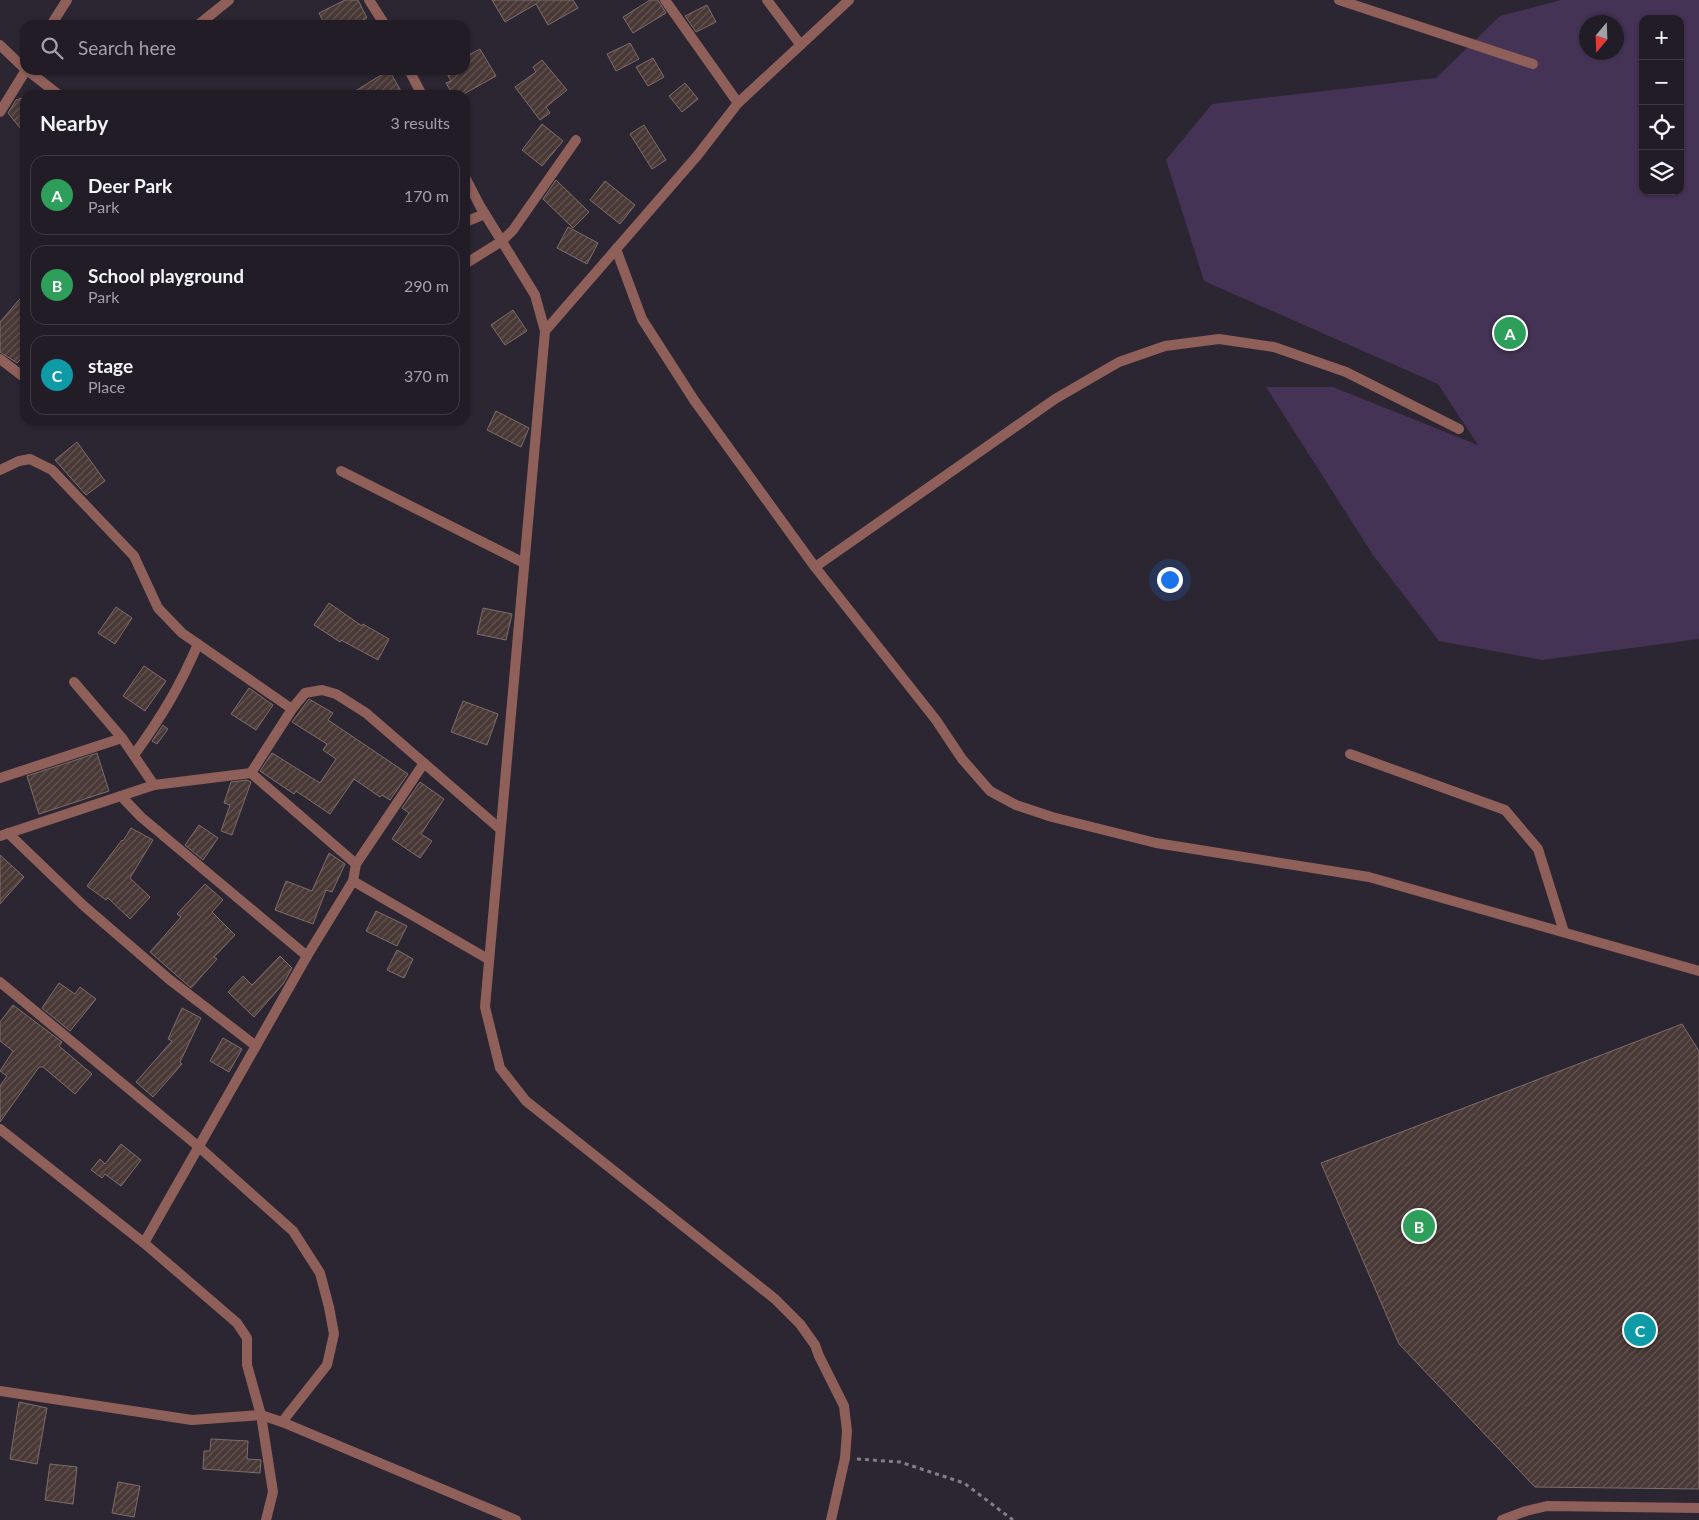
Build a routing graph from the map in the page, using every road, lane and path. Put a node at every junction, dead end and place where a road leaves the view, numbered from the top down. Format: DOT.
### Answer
graph roads {
  1 [pos="67,0"];
  2 [pos="229,0"];
  3 [pos="369,0"];
  4 [pos="665,0"];
  5 [pos="766,0"];
  6 [pos="849,0"];
  7 [pos="1339,0"];
  8 [pos="54,20"];
  9 [pos="204,20"];
  10 [pos="382,20"];
  11 [pos="800,44"];
  12 [pos="0,46"];
  13 [pos="20,64"];
  14 [pos="1533,64"];
  15 [pos="23,75"];
  16 [pos="33,75"];
  17 [pos="411,75"];
  18 [pos="52,90"];
  19 [pos="418,90"];
  20 [pos="738,103"];
  21 [pos="0,112"];
  22 [pos="576,140"];
  23 [pos="470,186"];
  24 [pos="485,214"];
  25 [pos="470,220"];
  26 [pos="502,241"];
  27 [pos="616,249"];
  28 [pos="470,261"];
  29 [pos="545,331"];
  30 [pos="0,359"];
  31 [pos="20,374"];
  32 [pos="1459,429"];
  33 [pos="0,470"];
  34 [pos="341,471"];
  35 [pos="524,564"];
  36 [pos="815,567"];
  37 [pos="198,644"];
  38 [pos="74,682"];
  39 [pos="292,709"];
  40 [pos="122,738"];
  41 [pos="1350,754"];
  42 [pos="134,755"];
  43 [pos="424,763"];
  44 [pos="251,773"];
  45 [pos="0,778"];
  46 [pos="154,785"];
  47 [pos="121,796"];
  48 [pos="499,828"];
  49 [pos="4,834"];
  50 [pos="356,864"];
  51 [pos="353,881"];
  52 [pos="1564,932"];
  53 [pos="307,956"];
  54 [pos="488,960"];
  55 [pos="1699,971"];
  56 [pos="0,982"];
  57 [pos="256,1046"];
  58 [pos="0,1129"];
  59 [pos="199,1147"];
  60 [pos="144,1243"];
  61 [pos="0,1391"];
  62 [pos="260,1415"];
  63 [pos="282,1422"];
  64 [pos="845,1458"];
  65 [pos="1699,1508"];
  66 [pos="266,1520"];
  67 [pos="516,1520"];
  68 [pos="831,1520"];
  69 [pos="1014,1520"];
  70 [pos="1502,1520"];
  1 -- 8 [label="street"];
  2 -- 9 [label="street"];
  3 -- 10 [label="street"];
  4 -- 20 [label="street"];
  5 -- 11 [label="street"];
  6 -- 11 [label="street"];
  7 -- 14 [label="street"];
  11 -- 20 [label="street"];
  12 -- 13 [label="street"];
  15 -- 21 [label="street"];
  16 -- 18 [label="street"];
  17 -- 19 [label="street"];
  20 -- 27 [label="street"];
  22 -- 26 [label="street"];
  23 -- 24 [label="street"];
  24 -- 25 [label="street"];
  24 -- 26 [label="street"];
  26 -- 28 [label="street"];
  26 -- 29 [label="street"];
  27 -- 29 [label="street"];
  27 -- 36 [label="street"];
  29 -- 35 [label="street"];
  30 -- 31 [label="street"];
  32 -- 36 [label="street"];
  33 -- 37 [label="street"];
  34 -- 35 [label="street"];
  35 -- 48 [label="street"];
  36 -- 52 [label="street"];
  37 -- 39 [label="street"];
  37 -- 42 [label="street"];
  38 -- 40 [label="street"];
  39 -- 43 [label="street"];
  39 -- 44 [label="street"];
  40 -- 42 [label="street"];
  40 -- 45 [label="street"];
  41 -- 52 [label="street"];
  42 -- 46 [label="street"];
  43 -- 48 [label="street"];
  43 -- 50 [label="street"];
  44 -- 46 [label="street"];
  44 -- 50 [label="street"];
  46 -- 47 [label="street"];
  47 -- 49 [label="street"];
  47 -- 53 [label="street"];
  48 -- 54 [label="street"];
  49 -- 57 [label="street"];
  50 -- 51 [label="street"];
  51 -- 53 [label="street"];
  51 -- 54 [label="street"];
  52 -- 55 [label="street"];
  53 -- 57 [label="street"];
  54 -- 64 [label="street"];
  56 -- 59 [label="street"];
  57 -- 59 [label="street"];
  58 -- 60 [label="street"];
  59 -- 60 [label="street"];
  59 -- 63 [label="street"];
  60 -- 62 [label="street"];
  61 -- 62 [label="street"];
  62 -- 63 [label="street"];
  62 -- 66 [label="street"];
  63 -- 67 [label="street"];
  64 -- 68 [label="street"];
  64 -- 69 [label="path"];
  65 -- 70 [label="street"];
}
